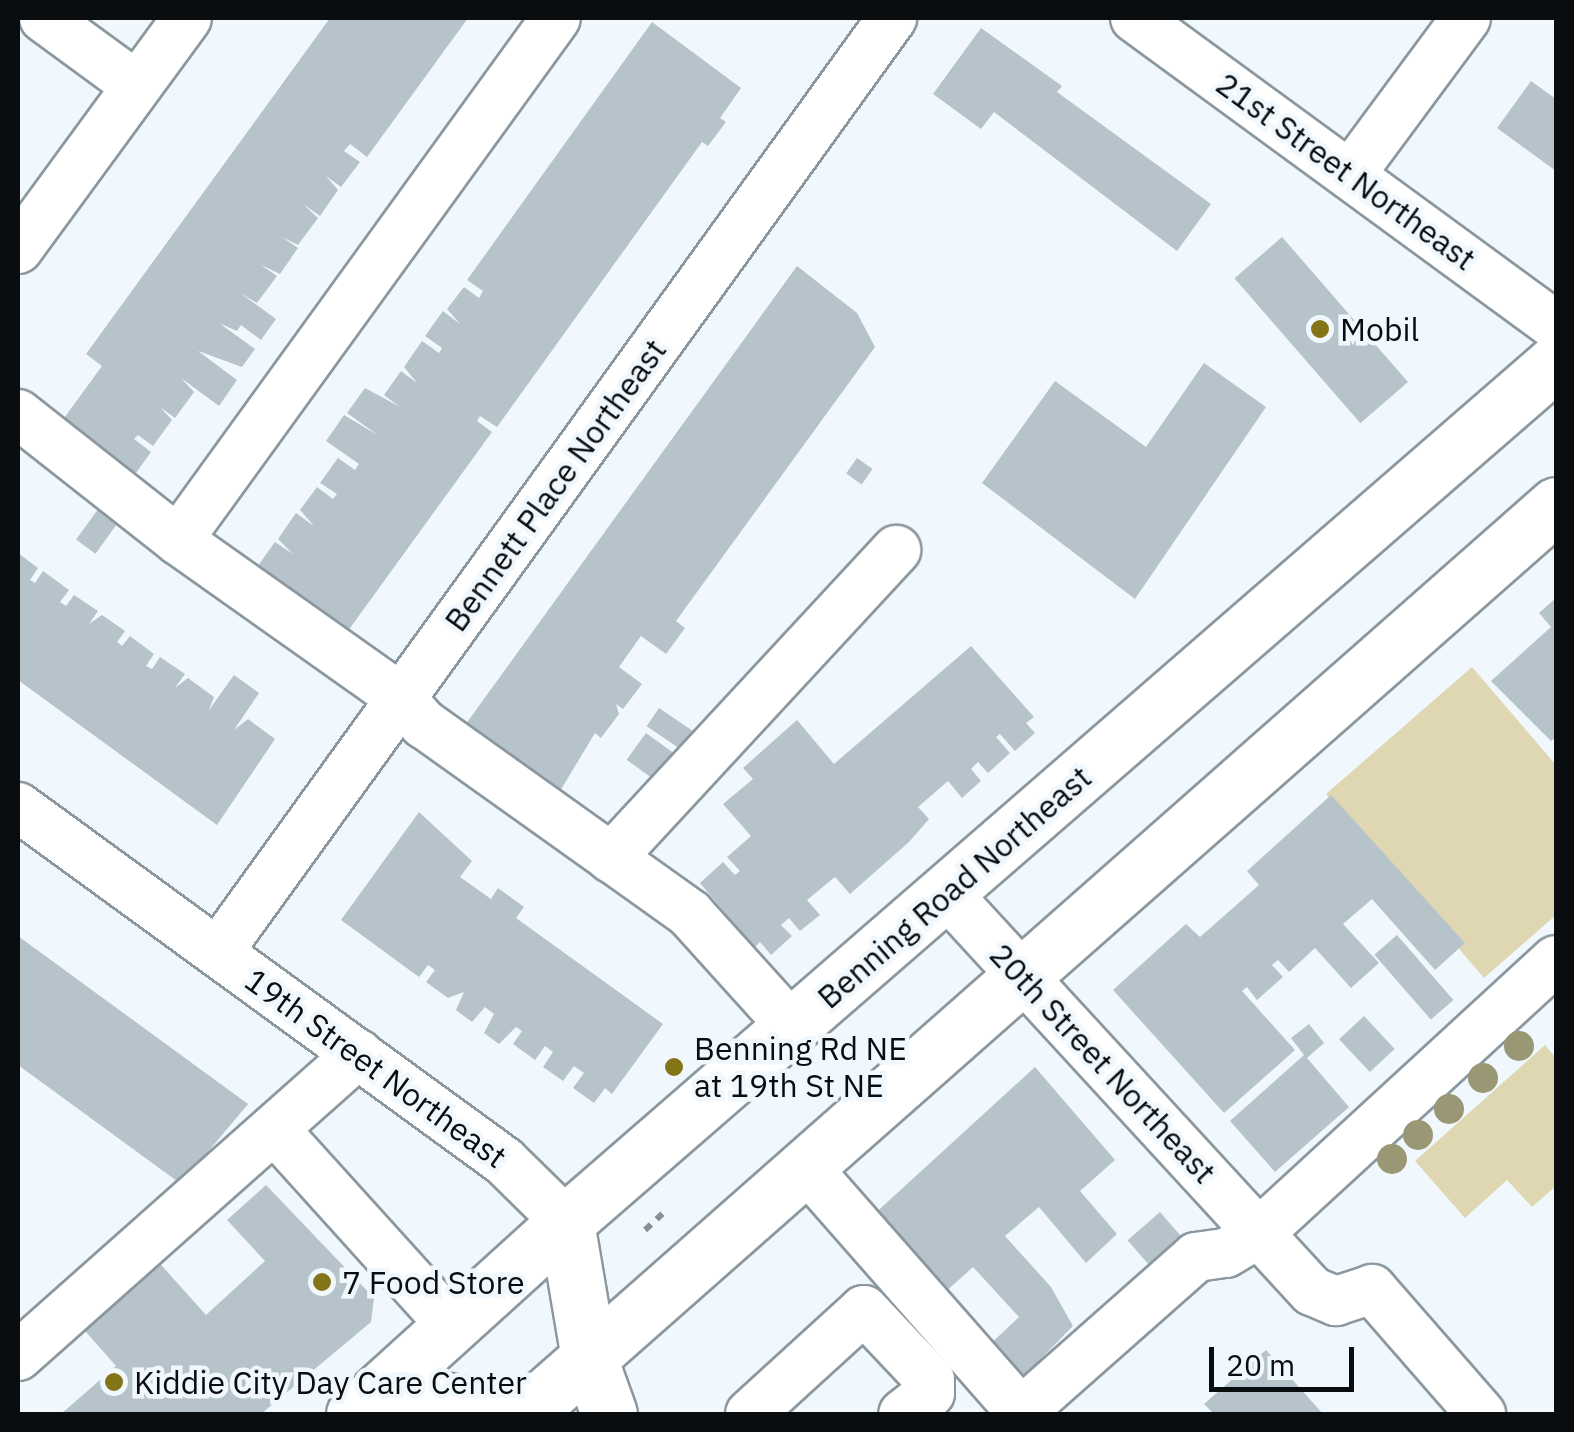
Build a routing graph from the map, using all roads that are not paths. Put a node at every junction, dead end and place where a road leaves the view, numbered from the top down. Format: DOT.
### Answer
graph roads {
  1 [pos="44,18"];
  2 [pos="187,18"];
  3 [pos="556,18"];
  4 [pos="892,18"];
  5 [pos="1135,18"];
  6 [pos="1466,18"];
  7 [pos="137,86"];
  8 [pos="1350,175"];
  9 [pos="18,249"];
  10 [pos="1556,326"];
  11 [pos="1556,362"];
  12 [pos="18,414"];
  13 [pos="1556,505"];
  14 [pos="178,540"];
  15 [pos="896,550"];
  16 [pos="402,698"];
  17 [pos="18,807"];
  18 [pos="611,858"];
  19 [pos="946,893"];
  20 [pos="218,952"];
  21 [pos="1556,960"];
  22 [pos="1025,978"];
  23 [pos="793,1028"];
  24 [pos="358,1054"];
  25 [pos="274,1129"];
  26 [pos="805,1166"];
  27 [pos="566,1222"];
  28 [pos="1259,1233"];
  29 [pos="938,1319"];
  30 [pos="451,1325"];
  31 [pos="903,1351"];
  32 [pos="19,1352"];
  33 [pos="588,1358"];
  34 [pos="369,1401"];
  35 [pos="1022,1413"];
  36 [pos="514,1414"];
  37 [pos="524,1414"];
  38 [pos="609,1414"];
  39 [pos="750,1414"];
  40 [pos="903,1414"];
  41 [pos="1481,1414"];
  1 -- 7 [label="street"];
  2 -- 7 [label="street"];
  3 -- 14 [label="street"];
  4 -- 16 [label="street, Bennett Place Northeast"];
  5 -- 8 [label="street, 21st Street Northeast"];
  6 -- 8 [label="street"];
  7 -- 9 [label="street"];
  8 -- 10 [label="street, 21st Street Northeast"];
  11 -- 19 [label="main road, Benning Road Northeast"];
  12 -- 14 [label="street"];
  13 -- 22 [label="main road"];
  14 -- 16 [label="street"];
  15 -- 18 [label="street"];
  16 -- 18 [label="street"];
  16 -- 20 [label="street, Bennett Place Northeast"];
  17 -- 20 [label="street, 19th Street Northeast"];
  18 -- 23 [label="street"];
  19 -- 22 [label="street, 20th Street Northeast"];
  19 -- 23 [label="main road, Benning Road Northeast"];
  20 -- 24 [label="street, 19th Street Northeast"];
  21 -- 28 [label="street"];
  22 -- 26 [label="main road"];
  22 -- 28 [label="street, 20th Street Northeast"];
  23 -- 27 [label="main road, Benning Road Northeast"];
  24 -- 25 [label="street"];
  24 -- 27 [label="street, 19th Street Northeast"];
  25 -- 30 [label="street"];
  25 -- 32 [label="street"];
  26 -- 29 [label="street"];
  26 -- 33 [label="main road"];
  27 -- 30 [label="main road, Benning Road Northeast"];
  27 -- 33 [label="main road"];
  28 -- 35 [label="street"];
  28 -- 41 [label="street, 20th Street Northeast"];
  29 -- 31 [label="street"];
  29 -- 35 [label="street"];
  30 -- 34 [label="main road, Benning Road Northeast"];
  31 -- 39 [label="street"];
  31 -- 40 [label="street"];
  33 -- 37 [label="main road"];
  33 -- 38 [label="main road"];
  34 -- 36 [label="main road"];
}
